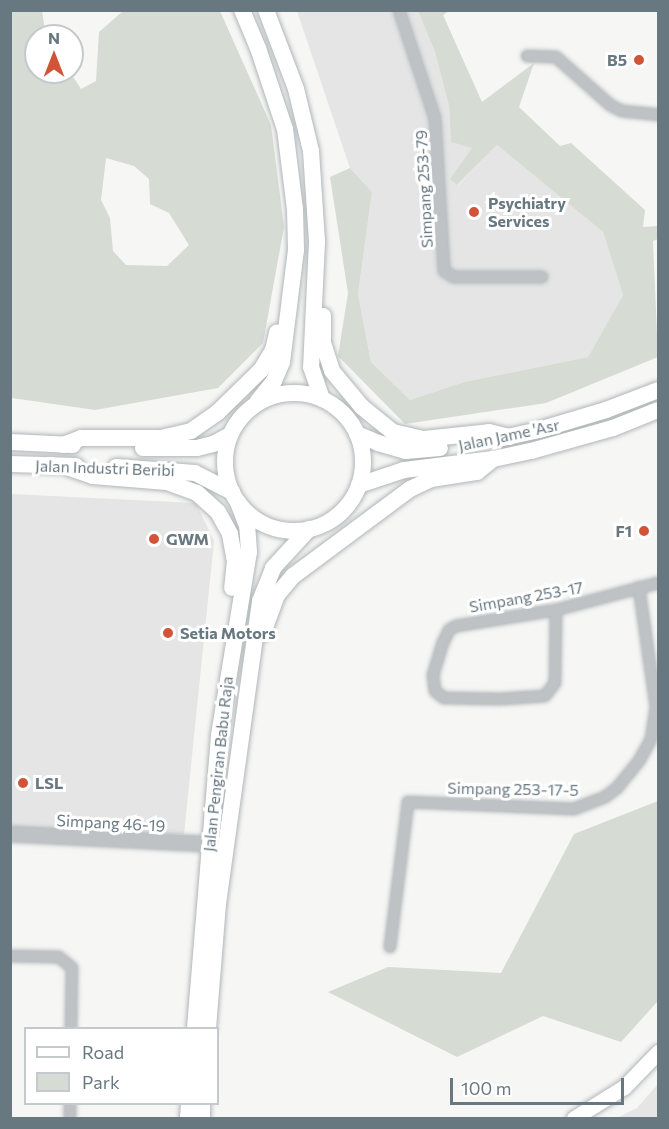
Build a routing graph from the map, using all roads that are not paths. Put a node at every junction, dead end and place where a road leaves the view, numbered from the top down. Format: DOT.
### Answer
graph roads {
  1 [pos="242,10"];
  2 [pos="266,10"];
  3 [pos="399,10"];
  4 [pos="527,56"];
  5 [pos="658,115"];
  6 [pos="317,242"];
  7 [pos="296,250"];
  8 [pos="542,277"];
  9 [pos="658,390"];
  10 [pos="322,399"];
  11 [pos="256,404"];
  12 [pos="654,415"];
  13 [pos="357,434"];
  14 [pos="230,435"];
  15 [pos="509,437"];
  16 [pos="10,442"];
  17 [pos="63,445"];
  18 [pos="493,459"];
  19 [pos="10,464"];
  20 [pos="64,466"];
  21 [pos="359,485"];
  22 [pos="235,497"];
  23 [pos="309,529"];
  24 [pos="658,583"];
  25 [pos="639,587"];
  26 [pos="556,610"];
  27 [pos="230,661"];
  28 [pos="253,666"];
  29 [pos="10,834"];
  30 [pos="209,844"];
  31 [pos="390,947"];
  32 [pos="10,956"];
  33 [pos="71,1027"];
  34 [pos="195,1027"];
  35 [pos="208,1027"];
  36 [pos="658,1052"];
  37 [pos="574,1119"];
  1 -- 7 [label="main road"];
  2 -- 6 [label="main road"];
  3 -- 8 [label="street, Simpang 253-79"];
  4 -- 5 [label="street"];
  6 -- 10 [label="main road"];
  6 -- 15 [label="main road"];
  7 -- 11 [label="main road"];
  7 -- 17 [label="main road"];
  9 -- 15 [label="main road, Jalan Jame 'Asr"];
  10 -- 11 [label="main road"];
  10 -- 13 [label="main road"];
  11 -- 14 [label="main road"];
  12 -- 18 [label="main road, Jalan Jame 'Asr"];
  13 -- 15 [label="main road, Jalan Jame 'Asr"];
  13 -- 21 [label="main road"];
  14 -- 17 [label="main road, Jalan Industri Beribi"];
  14 -- 22 [label="main road"];
  16 -- 17 [label="main road, Jalan Industri Beribi"];
  18 -- 21 [label="main road, Jalan Jame 'Asr"];
  18 -- 28 [label="main road"];
  19 -- 20 [label="main road, Jalan Industri Beribi"];
  20 -- 22 [label="main road, Jalan Industri Beribi"];
  20 -- 27 [label="main road"];
  21 -- 23 [label="main road"];
  22 -- 23 [label="main road"];
  22 -- 27 [label="main road, Jalan Pengiran Babu Raja"];
  23 -- 28 [label="main road, Jalan Pengiran Babu Raja"];
  24 -- 25 [label="street, Simpang 253-17"];
  25 -- 26 [label="street, Simpang 253-17"];
  25 -- 31 [label="street, Simpang 253-17-5"];
  26 -- 26 [label="street, Simpang 253-17"];
  27 -- 30 [label="main road, Jalan Pengiran Babu Raja"];
  28 -- 35 [label="main road, Jalan Pengiran Babu Raja"];
  29 -- 30 [label="street, Simpang 46-19"];
  30 -- 34 [label="main road, Jalan Pengiran Babu Raja"];
  32 -- 33 [label="street"];
  36 -- 37 [label="main road"];
}
